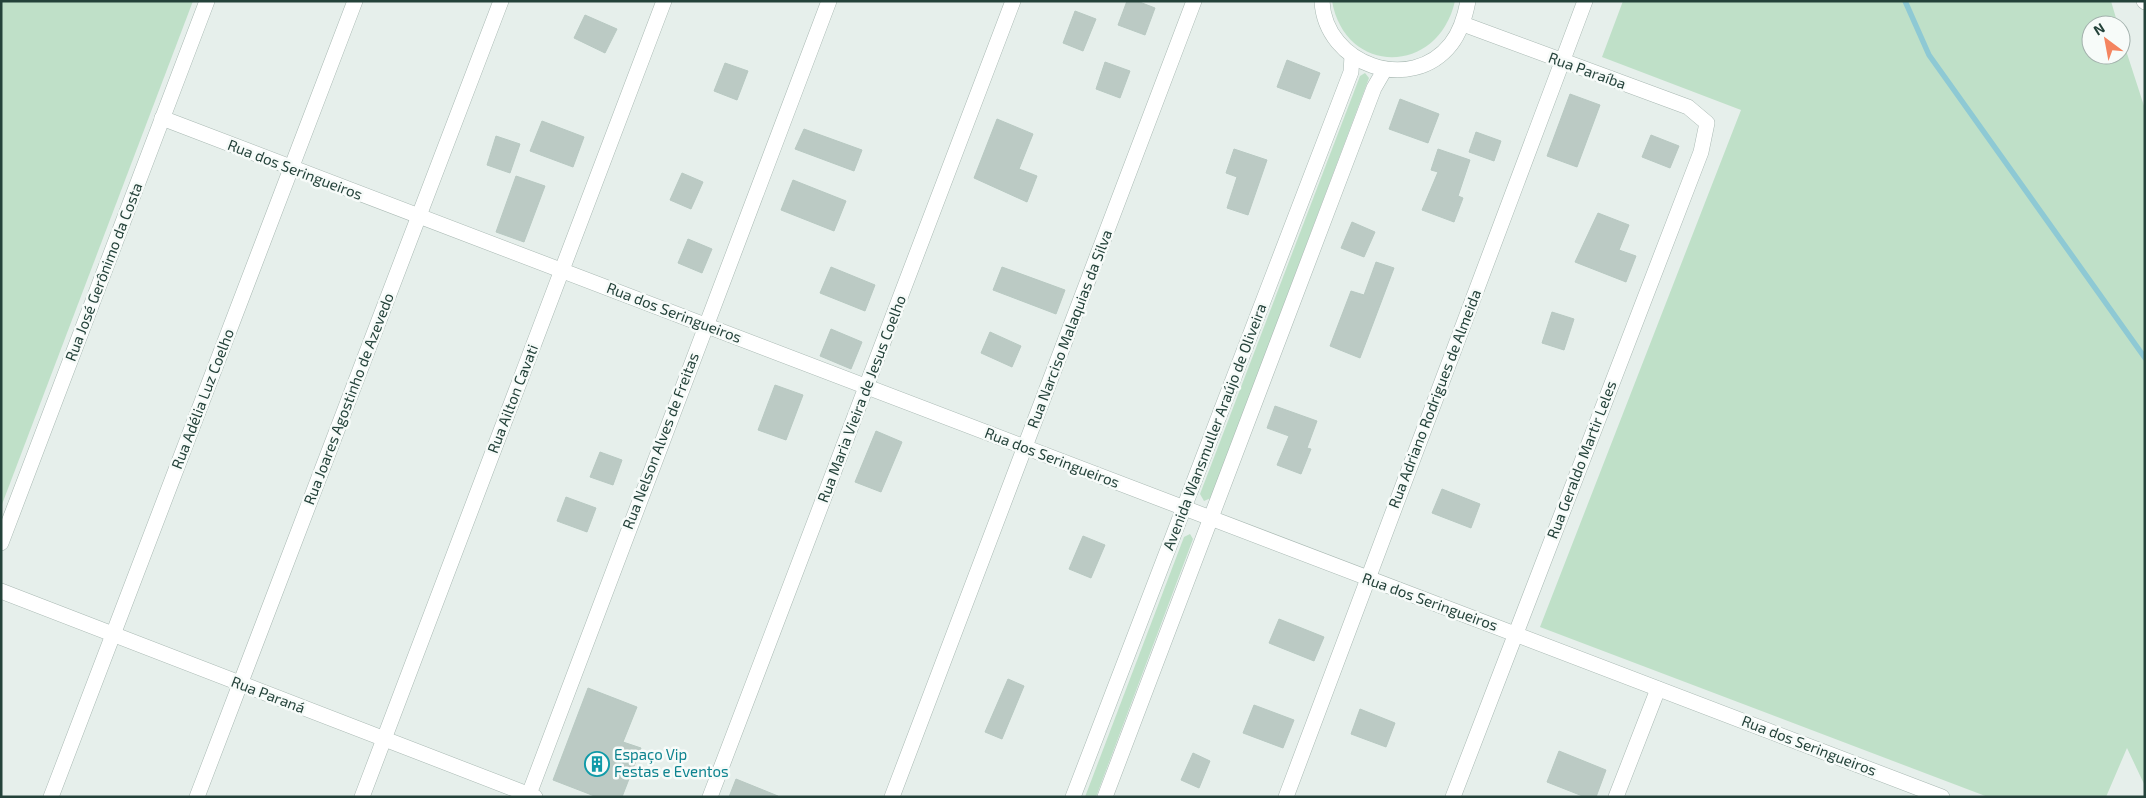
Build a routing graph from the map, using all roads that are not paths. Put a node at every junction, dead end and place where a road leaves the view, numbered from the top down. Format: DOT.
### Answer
graph roads {
  1 [pos="207,1"];
  2 [pos="355,1"];
  3 [pos="501,1"];
  4 [pos="664,1"];
  5 [pos="829,1"];
  6 [pos="1012,1"];
  7 [pos="1194,1"];
  8 [pos="1322,1"];
  9 [pos="1468,1"];
  10 [pos="1585,1"];
  11 [pos="1463,24"];
  12 [pos="1352,56"];
  13 [pos="1562,62"];
  14 [pos="1384,69"];
  15 [pos="162,118"];
  16 [pos="1707,123"];
  17 [pos="291,169"];
  18 [pos="418,216"];
  19 [pos="562,270"];
  20 [pos="705,324"];
  21 [pos="866,388"];
  22 [pos="1025,448"];
  23 [pos="1183,508"];
  24 [pos="1211,518"];
  25 [pos="1,543"];
  26 [pos="1368,579"];
  27 [pos="1,592"];
  28 [pos="1516,634"];
  29 [pos="113,636"];
  30 [pos="241,684"];
  31 [pos="1658,689"];
  32 [pos="384,739"];
  33 [pos="1911,792"];
  34 [pos="530,796"];
  35 [pos="50,797"];
  36 [pos="198,797"];
  37 [pos="362,797"];
  38 [pos="710,797"];
  39 [pos="892,797"];
  40 [pos="1074,797"];
  41 [pos="1105,797"];
  42 [pos="1286,797"];
  43 [pos="1454,797"];
  44 [pos="1616,797"];
  45 [pos="1942,797"];
  1 -- 15 [label="street, Rua José Gerônimo da Costa"];
  2 -- 17 [label="street, Rua Adélia Luz Coelho"];
  3 -- 18 [label="street, Rua Joares Agostinho de Azevedo"];
  4 -- 19 [label="street, Rua Ailton Cavati"];
  5 -- 20 [label="street, Rua Nelson Alves de Freitas"];
  6 -- 21 [label="street, Rua Maria Vieira de Jesus Coelho"];
  7 -- 22 [label="street, Rua Narciso Malaquias da Silva"];
  8 -- 12 [label="street"];
  9 -- 11 [label="street"];
  10 -- 13 [label="street, Rua Adriano Rodrigues de Almeida"];
  11 -- 13 [label="street, Rua Paraíba"];
  11 -- 14 [label="street"];
  12 -- 14 [label="street"];
  12 -- 23 [label="street, Avenida Wansmuller Araújo de Oliveira"];
  13 -- 16 [label="street, Rua Paraíba"];
  13 -- 26 [label="street, Rua Adriano Rodrigues de Almeida"];
  14 -- 24 [label="street, Avenida Wansmuller Araújo de Oliveira"];
  15 -- 17 [label="street, Rua dos Seringueiros"];
  15 -- 25 [label="street, Rua José Gerônimo da Costa"];
  16 -- 28 [label="street, Rua Geraldo Martir Leles"];
  17 -- 18 [label="street, Rua dos Seringueiros"];
  17 -- 29 [label="street, Rua Adélia Luz Coelho"];
  18 -- 19 [label="street, Rua dos Seringueiros"];
  18 -- 30 [label="street, Rua Joares Agostinho de Azevedo"];
  19 -- 20 [label="street, Rua dos Seringueiros"];
  19 -- 32 [label="street, Rua Ailton Cavati"];
  20 -- 21 [label="street, Rua dos Seringueiros"];
  20 -- 34 [label="street, Rua Nelson Alves de Freitas"];
  21 -- 22 [label="street, Rua dos Seringueiros"];
  21 -- 38 [label="street, Rua Maria Vieira de Jesus Coelho"];
  22 -- 23 [label="street, Rua dos Seringueiros"];
  22 -- 39 [label="street, Rua Narciso Malaquias da Silva"];
  23 -- 24 [label="street, Rua dos Seringueiros"];
  23 -- 40 [label="street, Avenida Wansmuller Araújo de Oliveira"];
  24 -- 26 [label="street, Rua dos Seringueiros"];
  24 -- 41 [label="street, Avenida Wansmuller Araújo de Oliveira"];
  26 -- 28 [label="street, Rua dos Seringueiros"];
  26 -- 42 [label="street, Rua Adriano Rodrigues de Almeida"];
  27 -- 29 [label="street, Rua Paraná"];
  28 -- 31 [label="street, Rua dos Seringueiros"];
  28 -- 43 [label="street, Rua Geraldo Martir Leles"];
  29 -- 30 [label="street, Rua Paraná"];
  29 -- 35 [label="street, Rua Adélia Luz Coelho"];
  30 -- 32 [label="street, Rua Paraná"];
  30 -- 36 [label="street, Rua Joares Agostinho de Azevedo"];
  31 -- 33 [label="street, Rua dos Seringueiros"];
  31 -- 44 [label="street"];
  32 -- 34 [label="street, Rua Paraná"];
  32 -- 37 [label="street, Rua Ailton Cavati"];
  33 -- 45 [label="street, Rua dos Seringueiros"];
}
